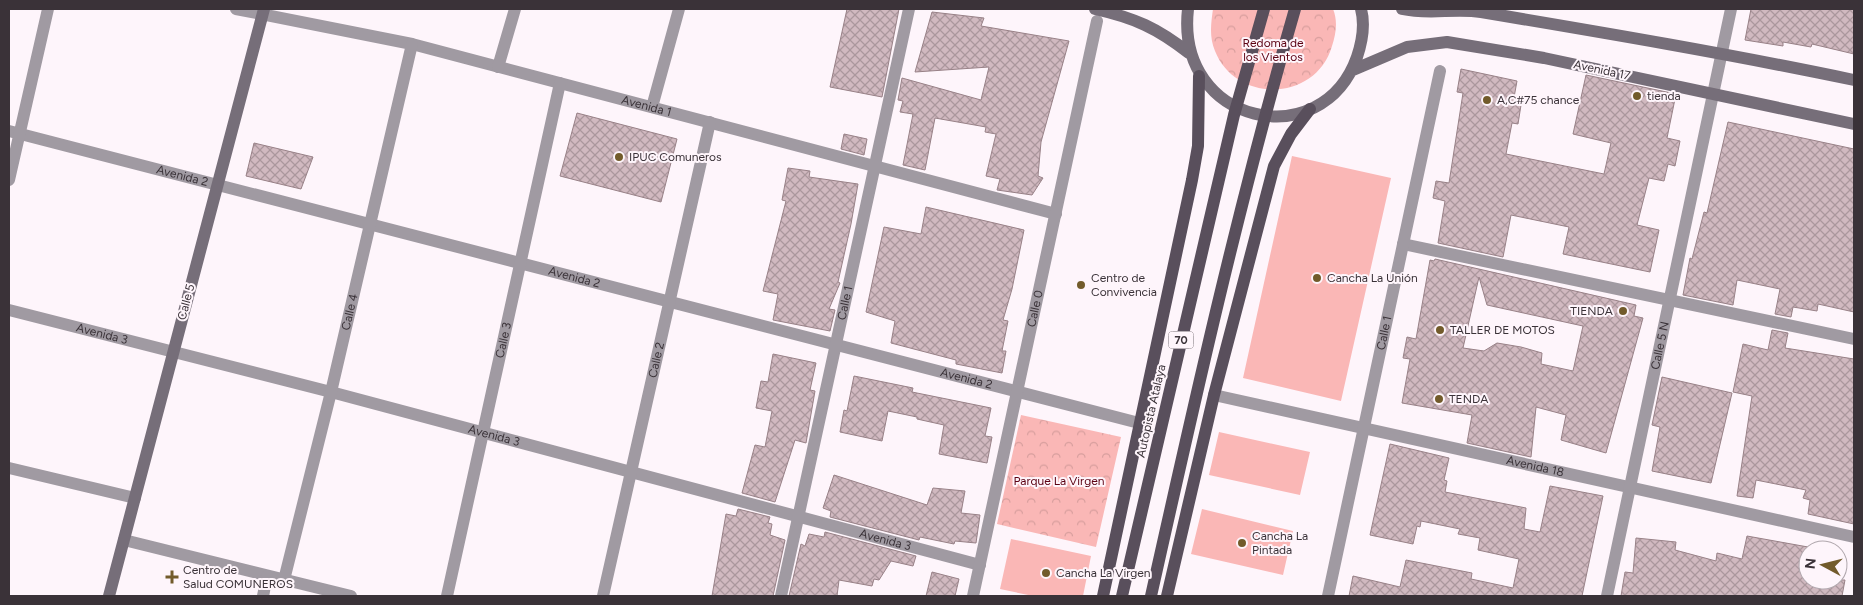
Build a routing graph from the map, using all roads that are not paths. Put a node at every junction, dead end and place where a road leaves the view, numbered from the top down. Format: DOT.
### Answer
graph roads {
  1 [pos="48,9"];
  2 [pos="236,9"];
  3 [pos="515,9"];
  4 [pos="679,9"];
  5 [pos="910,9"];
  6 [pos="1188,9"];
  7 [pos="1264,9"];
  8 [pos="1295,9"];
  9 [pos="1361,9"];
  10 [pos="1402,9"];
  11 [pos="1464,9"];
  12 [pos="1731,9"];
  13 [pos="263,12"];
  14 [pos="1096,15"];
  15 [pos="412,44"];
  16 [pos="1189,53"];
  17 [pos="1722,53"];
  18 [pos="498,66"];
  19 [pos="1352,70"];
  20 [pos="1440,71"];
  21 [pos="1199,76"];
  22 [pos="1854,80"];
  23 [pos="560,83"];
  24 [pos="1714,93"];
  25 [pos="652,107"];
  26 [pos="1310,109"];
  27 [pos="710,122"];
  28 [pos="1854,124"];
  29 [pos="14,132"];
  30 [pos="877,165"];
  31 [pos="9,180"];
  32 [pos="218,183"];
  33 [pos="1056,214"];
  34 [pos="370,222"];
  35 [pos="1403,244"];
  36 [pos="520,262"];
  37 [pos="1670,300"];
  38 [pos="669,301"];
  39 [pos="9,310"];
  40 [pos="1854,339"];
  41 [pos="836,345"];
  42 [pos="173,352"];
  43 [pos="331,392"];
  44 [pos="1017,392"];
  45 [pos="1214,395"];
  46 [pos="1139,424"];
  47 [pos="1364,428"];
  48 [pos="483,433"];
  49 [pos="9,468"];
  50 [pos="630,472"];
  51 [pos="1630,488"];
  52 [pos="135,498"];
  53 [pos="797,516"];
  54 [pos="1854,537"];
  55 [pos="124,540"];
  56 [pos="980,565"];
  57 [pos="267,576"];
  58 [pos="284,580"];
  59 [pos="109,596"];
  60 [pos="263,596"];
  61 [pos="351,596"];
  62 [pos="447,596"];
  63 [pos="603,596"];
  64 [pos="781,596"];
  65 [pos="973,596"];
  66 [pos="1103,596"];
  67 [pos="1122,596"];
  68 [pos="1151,596"];
  69 [pos="1167,596"];
  70 [pos="1328,596"];
  71 [pos="1607,596"];
  1 -- 29 [label="street"];
  2 -- 13 [label="street, Avenida 1"];
  3 -- 18 [label="street"];
  4 -- 25 [label="street"];
  5 -- 30 [label="street, Calle 1"];
  6 -- 16 [label="main road"];
  7 -- 67 [label="main road, Autopista Atalaya / 70"];
  8 -- 68 [label="main road, 70"];
  9 -- 19 [label="main road"];
  10 -- 11 [label="main road"];
  11 -- 17 [label="main road"];
  12 -- 17 [label="street"];
  13 -- 15 [label="street, Avenida 1"];
  13 -- 32 [label="main road, Calle 5"];
  14 -- 16 [label="main road"];
  14 -- 33 [label="street, Calle 0"];
  15 -- 18 [label="street, Avenida 1"];
  15 -- 34 [label="street, Calle 4"];
  16 -- 21 [label="main road"];
  17 -- 22 [label="main road"];
  17 -- 24 [label="street"];
  18 -- 23 [label="street, Avenida 1"];
  19 -- 24 [label="main road, Avenida 17"];
  19 -- 26 [label="main road"];
  20 -- 35 [label="street, Calle 1"];
  21 -- 26 [label="main road"];
  21 -- 46 [label="main road"];
  23 -- 25 [label="street, Avenida 1"];
  23 -- 36 [label="street, Calle 3"];
  24 -- 28 [label="main road, Avenida 17"];
  24 -- 37 [label="street, Calle 5 N"];
  25 -- 27 [label="street, Avenida 1"];
  26 -- 45 [label="main road"];
  27 -- 30 [label="street, Avenida 1"];
  27 -- 38 [label="street, Calle 2"];
  29 -- 31 [label="street"];
  29 -- 32 [label="street, Avenida 2"];
  30 -- 33 [label="street, Avenida 1"];
  30 -- 41 [label="street, Calle 1"];
  32 -- 34 [label="street, Avenida 2"];
  32 -- 42 [label="main road, Calle 5"];
  33 -- 44 [label="street, Calle 0"];
  34 -- 36 [label="street, Avenida 2"];
  34 -- 43 [label="street, Calle 4"];
  35 -- 37 [label="street"];
  35 -- 47 [label="street, Calle 1"];
  36 -- 38 [label="street, Avenida 2"];
  36 -- 48 [label="street, Calle 3"];
  37 -- 40 [label="street"];
  37 -- 51 [label="street, Calle 5 N"];
  38 -- 41 [label="street, Avenida 2"];
  38 -- 50 [label="street, Calle 2"];
  39 -- 42 [label="street, Avenida 3"];
  41 -- 44 [label="street, Avenida 2"];
  41 -- 53 [label="street, Calle 1"];
  42 -- 43 [label="street, Avenida 3"];
  42 -- 52 [label="main road, Calle 5"];
  43 -- 48 [label="street, Avenida 3"];
  43 -- 58 [label="street, Calle 4"];
  44 -- 46 [label="street, Avenida 2"];
  44 -- 56 [label="street, Calle 0"];
  45 -- 47 [label="street, Avenida 18"];
  45 -- 69 [label="main road"];
  46 -- 66 [label="main road"];
  47 -- 51 [label="street, Avenida 18"];
  47 -- 70 [label="street, Calle 1"];
  48 -- 50 [label="street, Avenida 3"];
  48 -- 62 [label="street, Calle 3"];
  49 -- 52 [label="street"];
  50 -- 53 [label="street, Avenida 3"];
  50 -- 63 [label="street, Calle 2"];
  51 -- 54 [label="street, Avenida 18"];
  51 -- 71 [label="street, Calle 5 N"];
  52 -- 55 [label="main road, Calle 5"];
  53 -- 56 [label="street, Avenida 3"];
  53 -- 64 [label="street, Calle 1"];
  55 -- 57 [label="street"];
  55 -- 59 [label="main road, Calle 5"];
  56 -- 65 [label="street, Calle 0"];
  57 -- 58 [label="street"];
  57 -- 60 [label="street"];
  58 -- 61 [label="street"];
}
